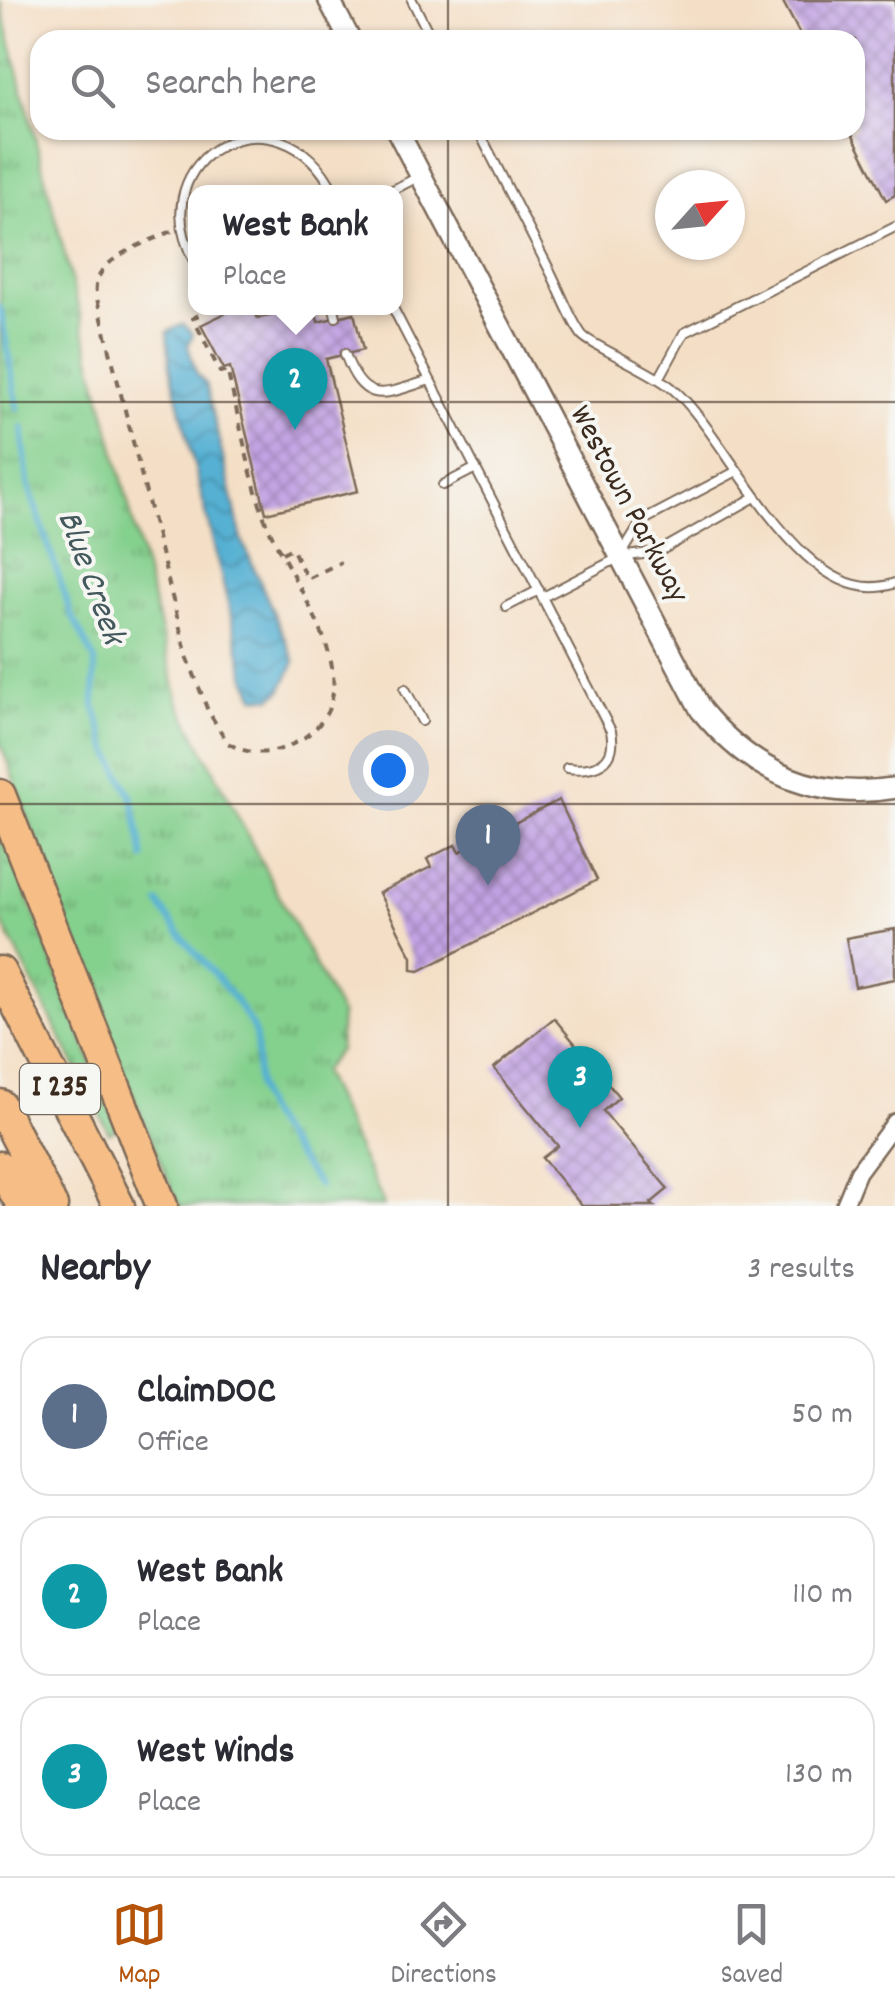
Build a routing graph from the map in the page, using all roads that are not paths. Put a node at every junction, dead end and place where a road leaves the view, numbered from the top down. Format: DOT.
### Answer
graph roads {
  1 [pos="329,0"];
  2 [pos="412,0"];
  3 [pos="345,30"];
  4 [pos="427,30"];
  5 [pos="235,140"];
  6 [pos="279,140"];
  7 [pos="403,140"];
  8 [pos="483,140"];
  9 [pos="421,176"];
  10 [pos="330,185"];
  11 [pos="403,185"];
  12 [pos="895,227"];
  13 [pos="188,244"];
  14 [pos="397,315"];
  15 [pos="345,354"];
  16 [pos="659,378"];
  17 [pos="430,380"];
  18 [pos="476,468"];
  19 [pos="737,471"];
  20 [pos="443,485"];
  21 [pos="755,498"];
  22 [pos="620,557"];
  23 [pos="895,582"];
  24 [pos="541,594"];
  25 [pos="506,607"];
  26 [pos="405,689"];
  27 [pos="422,721"];
  28 [pos="567,768"];
  29 [pos="895,788"];
  30 [pos="0,794"];
  31 [pos="0,972"];
  32 [pos="0,1106"];
  33 [pos="895,1122"];
  34 [pos="0,1166"];
  35 [pos="23,1206"];
  36 [pos="52,1206"];
  37 [pos="119,1206"];
  38 [pos="162,1206"];
  39 [pos="844,1206"];
  1 -- 3 [label="street"];
  2 -- 4 [label="lane"];
  5 -- 13 [label="lane"];
  6 -- 10 [label="lane"];
  7 -- 9 [label="street, Westown Parkway"];
  8 -- 16 [label="lane"];
  9 -- 11 [label="lane"];
  9 -- 22 [label="street, Westown Parkway"];
  12 -- 16 [label="lane"];
  14 -- 17 [label="lane"];
  15 -- 17 [label="lane"];
  16 -- 19 [label="lane"];
  17 -- 18 [label="lane"];
  18 -- 20 [label="lane"];
  18 -- 24 [label="lane"];
  19 -- 21 [label="lane"];
  19 -- 22 [label="lane"];
  21 -- 22 [label="lane"];
  21 -- 23 [label="lane"];
  22 -- 24 [label="lane"];
  22 -- 29 [label="street, Westown Parkway"];
  24 -- 25 [label="lane"];
  24 -- 28 [label="lane"];
  26 -- 27 [label="lane"];
  30 -- 38 [label="highway"];
  31 -- 37 [label="highway, I 235"];
  32 -- 36 [label="highway, I 235"];
  33 -- 39 [label="street"];
  34 -- 35 [label="highway"];
}
